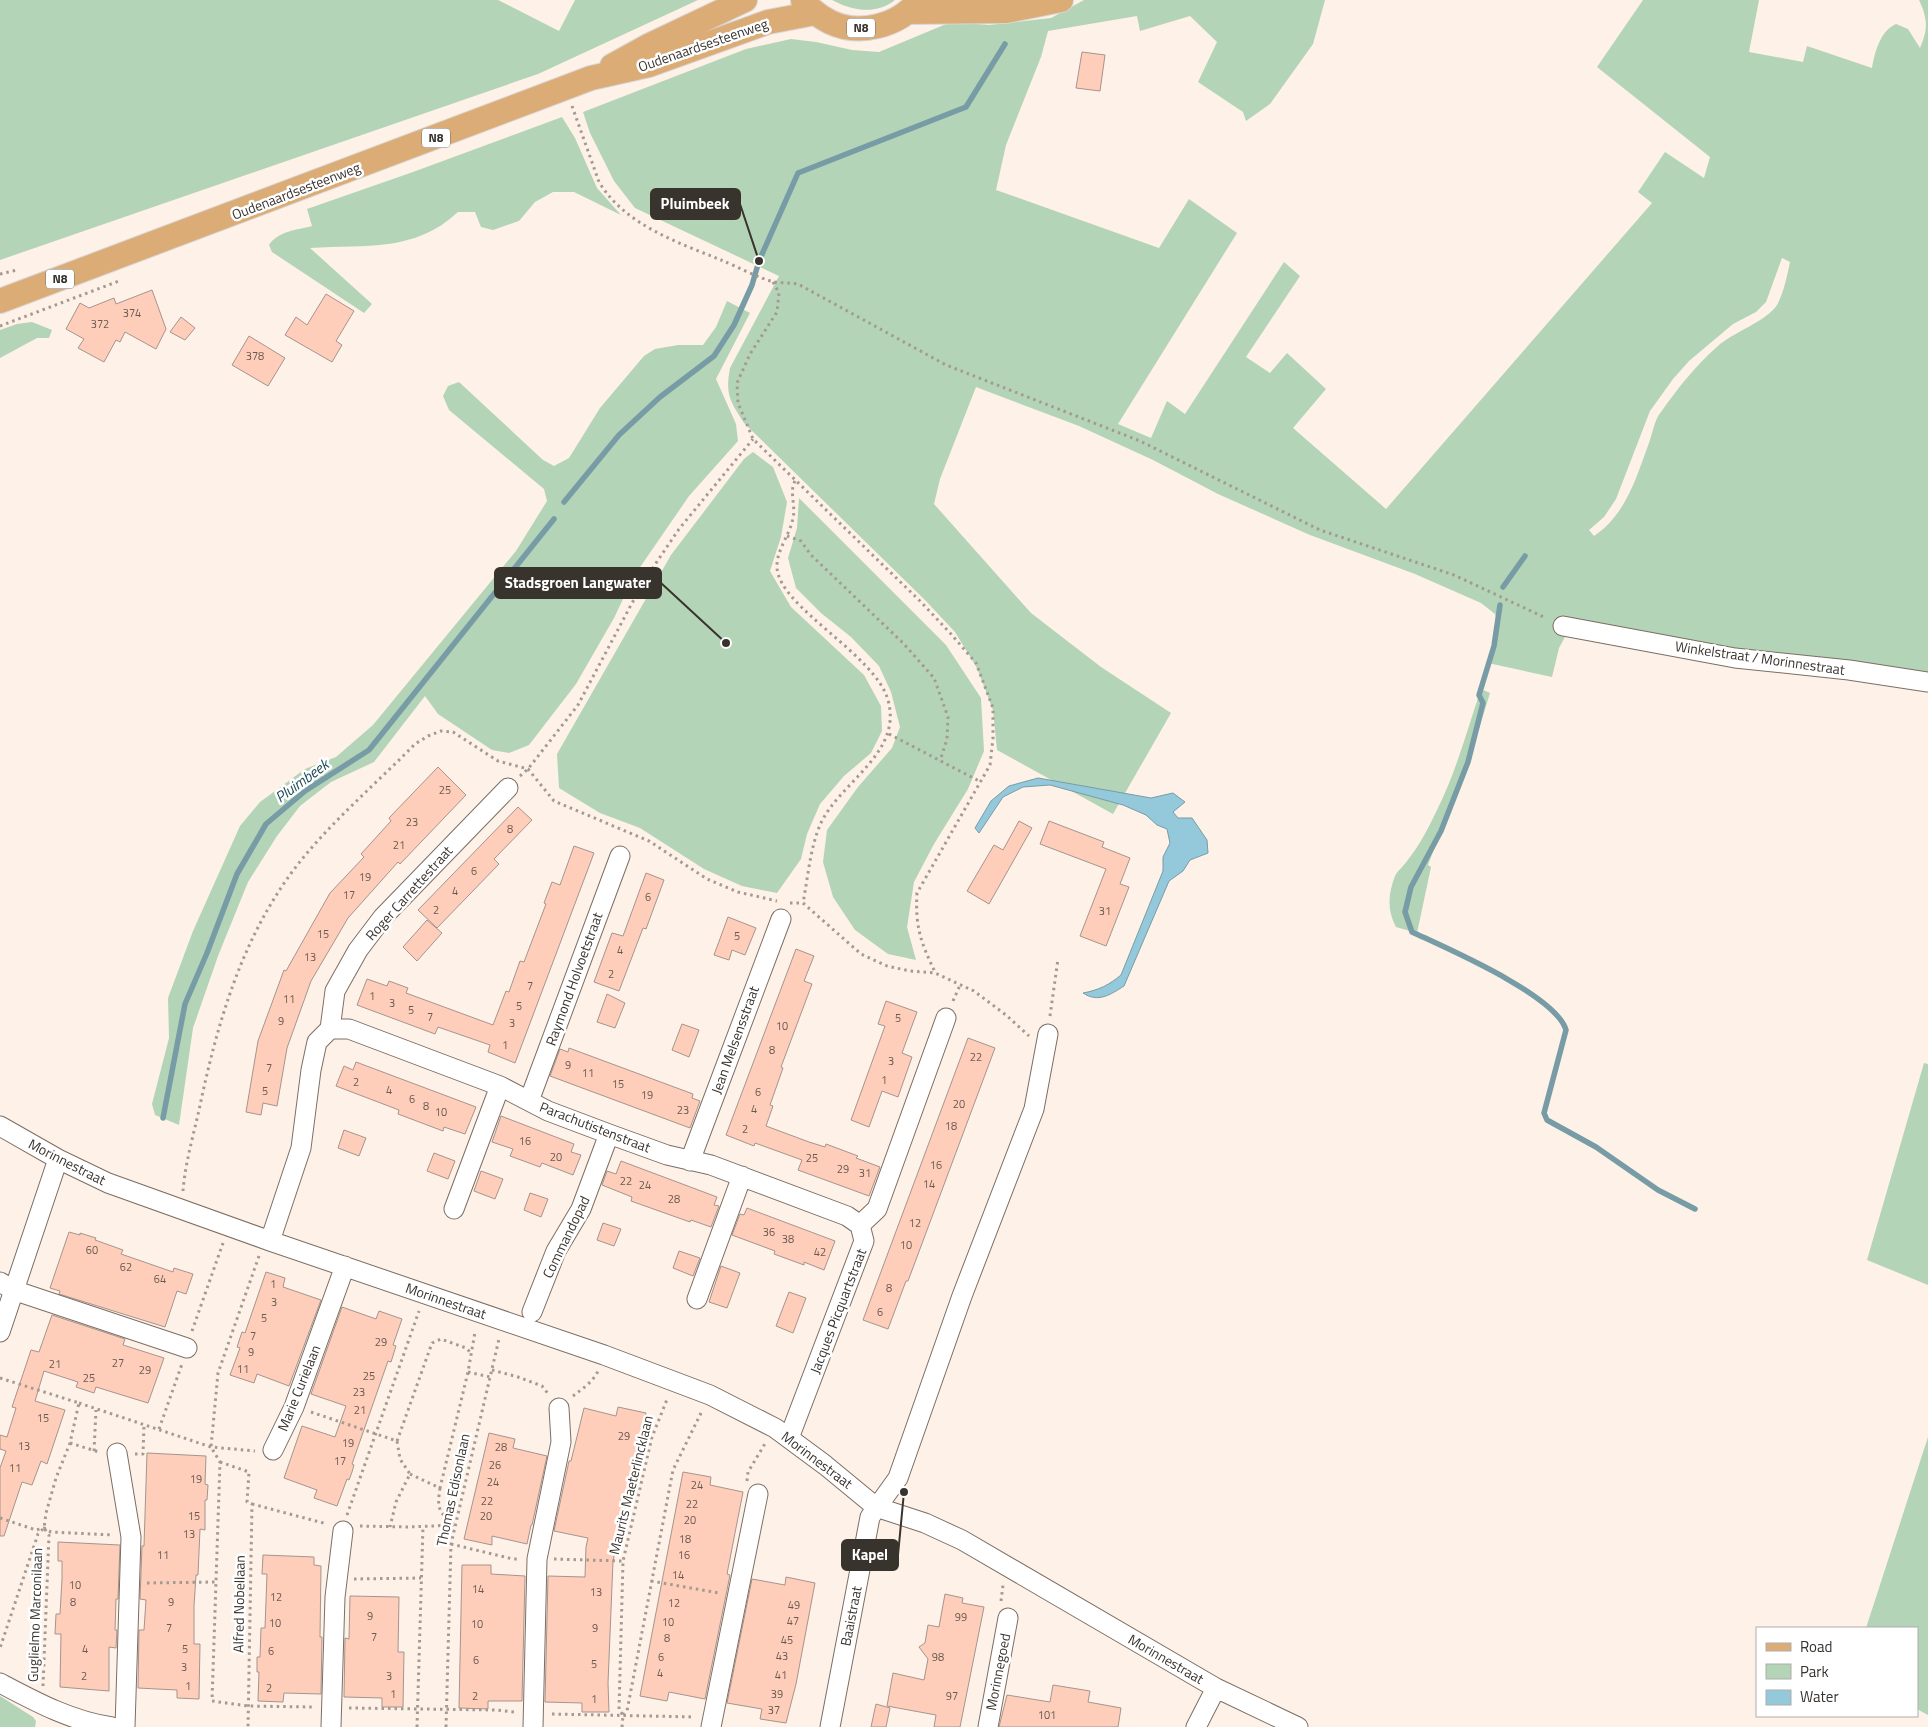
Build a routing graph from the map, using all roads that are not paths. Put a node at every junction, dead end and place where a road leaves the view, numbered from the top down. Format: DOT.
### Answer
graph roads {
  1 [pos="745,0"];
  2 [pos="997,0"];
  3 [pos="1061,0"];
  4 [pos="808,6"];
  5 [pos="913,6"];
  6 [pos="1037,6"];
  7 [pos="591,78"];
  8 [pos="0,301"];
  9 [pos="1563,626"];
  10 [pos="1928,682"];
  11 [pos="508,788"];
  12 [pos="620,856"];
  13 [pos="780,919"];
  14 [pos="946,1018"];
  15 [pos="330,1029"];
  16 [pos="1046,1042"];
  17 [pos="500,1086"];
  18 [pos="529,1101"];
  19 [pos="0,1126"];
  20 [pos="609,1134"];
  21 [pos="58,1159"];
  22 [pos="690,1161"];
  23 [pos="742,1176"];
  24 [pos="454,1209"];
  25 [pos="860,1225"];
  26 [pos="267,1240"];
  27 [pos="345,1266"];
  28 [pos="6,1286"];
  29 [pos="697,1299"];
  30 [pos="532,1312"];
  31 [pos="0,1332"];
  32 [pos="187,1348"];
  33 [pos="558,1408"];
  34 [pos="782,1433"];
  35 [pos="273,1450"];
  36 [pos="118,1453"];
  37 [pos="758,1494"];
  38 [pos="876,1507"];
  39 [pos="344,1526"];
  40 [pos="1008,1618"];
  41 [pos="0,1683"];
  42 [pos="1216,1688"];
  43 [pos="533,1720"];
  44 [pos="712,1723"];
  45 [pos="91,1726"];
  46 [pos="112,1727"];
  47 [pos="125,1727"];
  48 [pos="331,1727"];
  49 [pos="830,1727"];
  50 [pos="988,1727"];
  51 [pos="1196,1727"];
  52 [pos="1298,1727"];
  1 -- 7 [label="main road, Oudenaardsesteenweg / N8"];
  2 -- 6 [label="main road, N8"];
  3 -- 6 [label="main road, N8"];
  4 -- 5 [label="main road, N8"];
  4 -- 7 [label="main road, Oudenaardsesteenweg / N8"];
  5 -- 6 [label="main road, N8"];
  7 -- 8 [label="main road, Oudenaardsesteenweg / N8"];
  9 -- 10 [label="street, Winkelstraat / Morinnestraat"];
  11 -- 15 [label="street, Roger Carrettestraat"];
  12 -- 18 [label="street, Raymond Holvoetstraat"];
  13 -- 22 [label="street, Jean Melsensstraat"];
  14 -- 25 [label="street"];
  15 -- 17 [label="street, Parachutistenstraat"];
  15 -- 26 [label="street, Roger Carrettestraat"];
  16 -- 38 [label="street"];
  17 -- 18 [label="street, Parachutistenstraat"];
  17 -- 24 [label="street"];
  18 -- 20 [label="street, Parachutistenstraat"];
  19 -- 21 [label="street, Morinnestraat"];
  20 -- 22 [label="street, Parachutistenstraat"];
  20 -- 30 [label="street, Commandopad"];
  21 -- 26 [label="street, Morinnestraat"];
  21 -- 28 [label="street"];
  22 -- 23 [label="street, Parachutistenstraat"];
  23 -- 25 [label="street, Parachutistenstraat"];
  23 -- 29 [label="street"];
  25 -- 34 [label="street, Jacques Picquartstraat"];
  26 -- 27 [label="street, Morinnestraat"];
  27 -- 34 [label="street, Morinnestraat"];
  27 -- 35 [label="street, Marie Curielaan"];
  28 -- 31 [label="street"];
  28 -- 32 [label="street"];
  33 -- 43 [label="street"];
  34 -- 38 [label="street, Morinnestraat"];
  36 -- 47 [label="street"];
  37 -- 44 [label="street"];
  38 -- 42 [label="street, Morinnestraat"];
  38 -- 49 [label="street, Baaistraat"];
  39 -- 48 [label="street"];
  40 -- 50 [label="street, Morinnegoed"];
  41 -- 45 [label="street"];
  42 -- 51 [label="street"];
  42 -- 52 [label="street, Morinnestraat"];
  45 -- 46 [label="street"];
}
